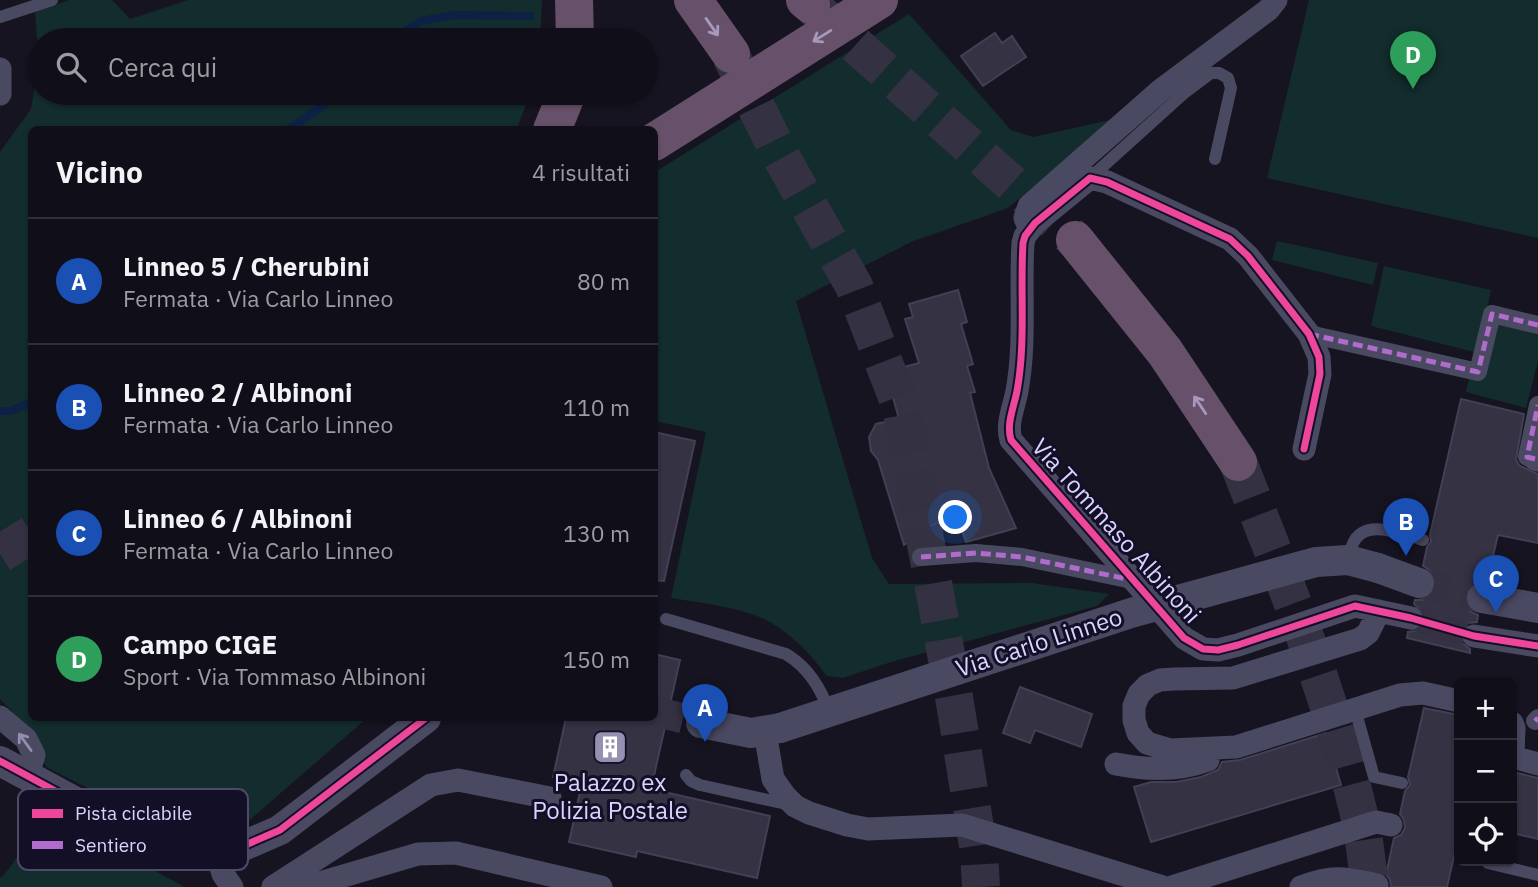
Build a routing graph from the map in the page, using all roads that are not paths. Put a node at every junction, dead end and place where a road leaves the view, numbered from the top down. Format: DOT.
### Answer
graph roads {
  1 [pos="52,0"];
  2 [pos="574,0"];
  3 [pos="693,0"];
  4 [pos="879,0"];
  5 [pos="1276,0"];
  6 [pos="0,18"];
  7 [pos="575,28"];
  8 [pos="731,54"];
  9 [pos="0,69"];
  10 [pos="0,94"];
  11 [pos="562,105"];
  12 [pos="554,126"];
  13 [pos="658,139"];
  14 [pos="1215,159"];
  15 [pos="1090,178"];
  16 [pos="1030,229"];
  17 [pos="1075,240"];
  18 [pos="1538,325"];
  19 [pos="1309,334"];
  20 [pos="1538,405"];
  21 [pos="1304,449"];
  22 [pos="1537,460"];
  23 [pos="1238,462"];
  24 [pos="1423,540"];
  25 [pos="1352,546"];
  26 [pos="921,557"];
  27 [pos="1132,580"];
  28 [pos="1419,583"];
  29 [pos="1378,591"];
  30 [pos="1482,598"];
  31 [pos="1538,608"];
  32 [pos="1411,618"];
  33 [pos="666,619"];
  34 [pos="1474,636"];
  35 [pos="1538,646"];
  36 [pos="1454,700"];
  37 [pos="1355,709"];
  38 [pos="830,712"];
  39 [pos="0,717"];
  40 [pos="422,721"];
  41 [pos="701,723"];
  42 [pos="772,730"];
  43 [pos="1236,747"];
  44 [pos="1517,758"];
  45 [pos="0,761"];
  46 [pos="1115,764"];
  47 [pos="1538,764"];
  48 [pos="27,775"];
  49 [pos="685,775"];
  50 [pos="1402,783"];
  51 [pos="53,789"];
  52 [pos="550,799"];
  53 [pos="794,806"];
  54 [pos="1391,825"];
  55 [pos="248,844"];
  56 [pos="1500,866"];
  57 [pos="222,870"];
  58 [pos="1538,875"];
  59 [pos="1377,884"];
  60 [pos="232,887"];
  61 [pos="272,887"];
  62 [pos="306,887"];
  63 [pos="601,887"];
  64 [pos="1163,887"];
  65 [pos="1172,887"];
  66 [pos="1301,887"];
  1 -- 6 [label="lane"];
  2 -- 7 [label="highway"];
  3 -- 8 [label="highway, one-way"];
  4 -- 13 [label="highway, one-way"];
  5 -- 16 [label="street, Via Tommaso Albinoni"];
  9 -- 10 [label="street"];
  11 -- 12 [label="highway"];
  14 -- 15 [label="lane"];
  15 -- 16 [label="street"];
  15 -- 19 [label="street"];
  16 -- 27 [label="street, Via Tommaso Albinoni"];
  23 -- 17 [label="highway, one-way"];
  18 -- 19 [label="street"];
  19 -- 21 [label="street"];
  20 -- 22 [label="street"];
  24 -- 25 [label="lane"];
  26 -- 27 [label="street, Via Tommaso Albinoni"];
  27 -- 29 [label="street, Via Tommaso Albinoni"];
  28 -- 29 [label="street, Via Carlo Linneo"];
  29 -- 32 [label="street, Via Tommaso Albinoni"];
  29 -- 38 [label="street, Via Carlo Linneo, bridge"];
  29 -- 43 [label="street"];
  30 -- 31 [label="street"];
  33 -- 38 [label="lane"];
  34 -- 35 [label="street"];
  36 -- 37 [label="street"];
  37 -- 43 [label="street"];
  37 -- 50 [label="lane"];
  38 -- 42 [label="street, Via Carlo Linneo, bridge"];
  48 -- 39 [label="street, one-way"];
  40 -- 55 [label="street"];
  41 -- 42 [label="street, Via Carlo Linneo"];
  42 -- 53 [label="street"];
  43 -- 46 [label="street"];
  44 -- 47 [label="street"];
  45 -- 48 [label="street"];
  48 -- 51 [label="street"];
  49 -- 53 [label="lane"];
  52 -- 61 [label="street"];
  53 -- 64 [label="street"];
  54 -- 65 [label="street"];
  56 -- 58 [label="lane"];
  57 -- 60 [label="street"];
  59 -- 66 [label="street"];
  62 -- 63 [label="street"];
}
